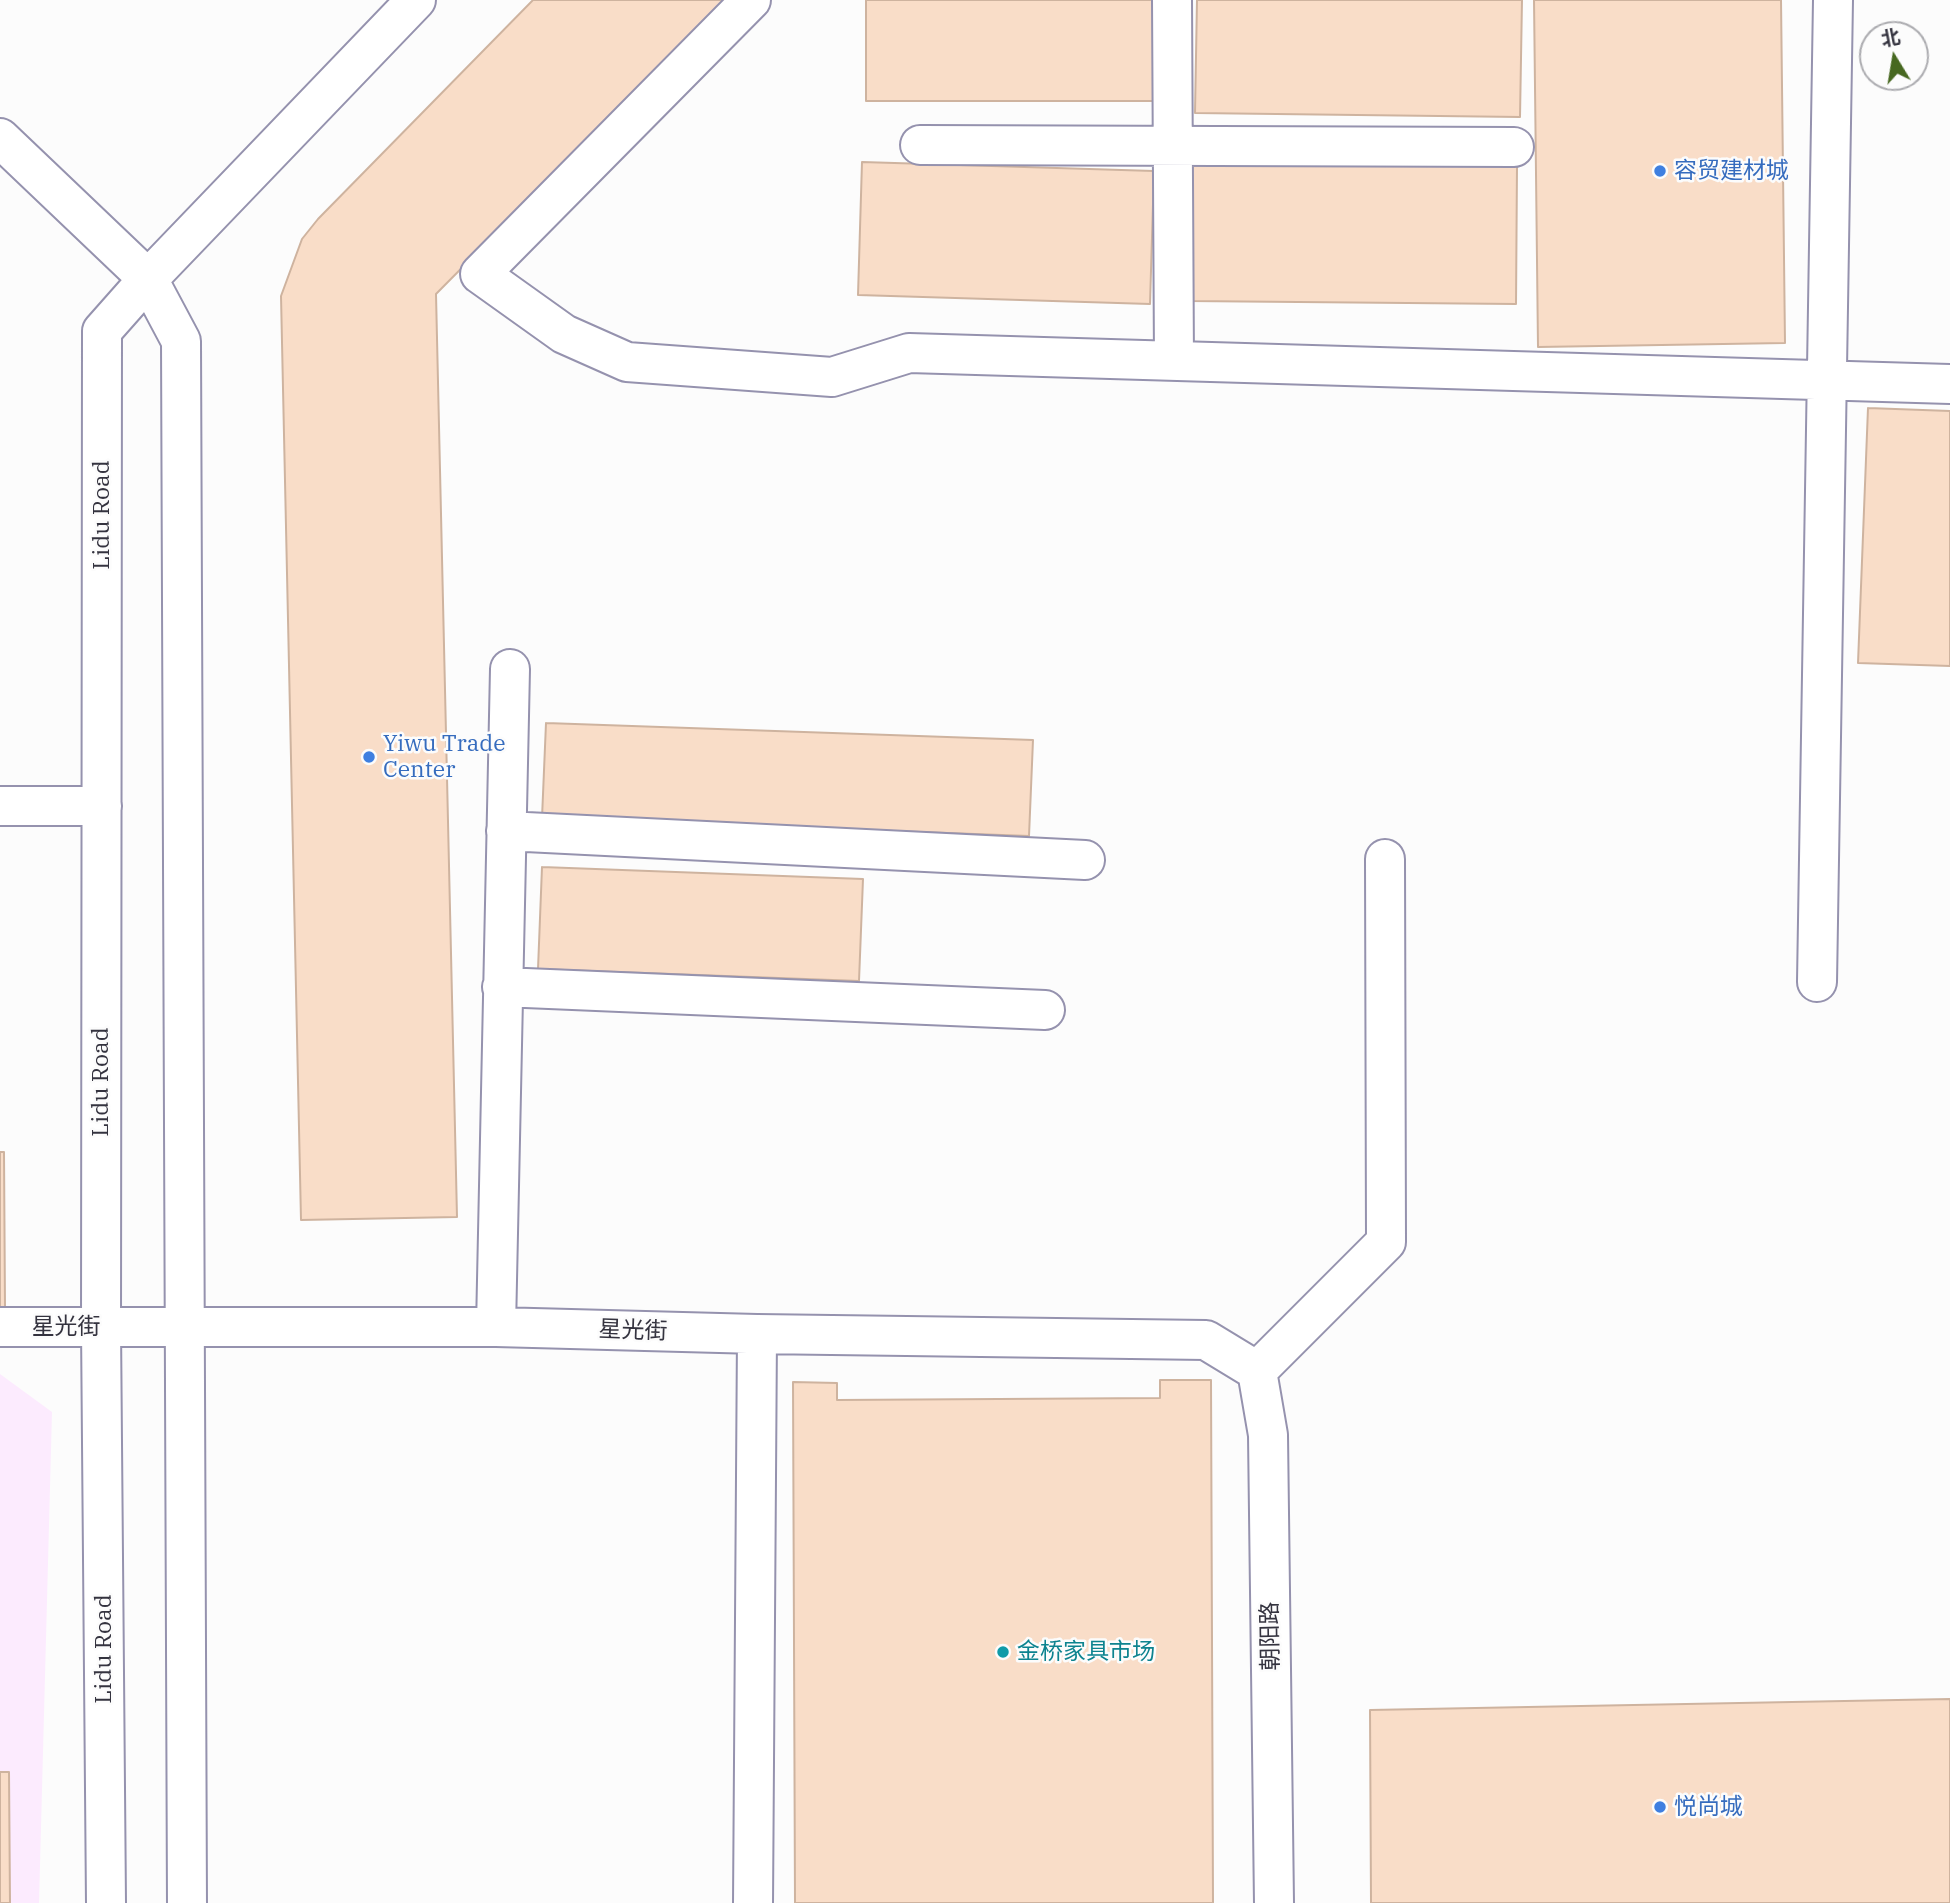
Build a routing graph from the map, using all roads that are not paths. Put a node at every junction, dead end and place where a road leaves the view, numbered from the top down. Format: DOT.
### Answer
graph roads {
  1 [pos="416,0"];
  2 [pos="751,0"];
  3 [pos="1172,0"];
  4 [pos="1833,0"];
  5 [pos="0,138"];
  6 [pos="920,145"];
  7 [pos="1173,146"];
  8 [pos="1514,147"];
  9 [pos="148,279"];
  10 [pos="1174,361"];
  11 [pos="1828,381"];
  12 [pos="1950,384"];
  13 [pos="510,669"];
  14 [pos="0,806"];
  15 [pos="102,806"];
  16 [pos="506,831"];
  17 [pos="1385,859"];
  18 [pos="1085,860"];
  19 [pos="1817,982"];
  20 [pos="502,987"];
  21 [pos="1045,1010"];
  22 [pos="0,1327"];
  23 [pos="101,1327"];
  24 [pos="186,1327"];
  25 [pos="496,1327"];
  26 [pos="757,1334"];
  27 [pos="1257,1371"];
  28 [pos="106,1903"];
  29 [pos="187,1903"];
  30 [pos="753,1903"];
  31 [pos="1274,1903"];
  1 -- 9 [label="street, Lidu Road"];
  2 -- 10 [label="street"];
  3 -- 7 [label="street"];
  4 -- 11 [label="street"];
  5 -- 9 [label="street"];
  6 -- 7 [label="street"];
  7 -- 8 [label="street"];
  7 -- 10 [label="street"];
  9 -- 15 [label="street, Lidu Road"];
  9 -- 24 [label="street"];
  10 -- 11 [label="street"];
  11 -- 12 [label="street"];
  11 -- 19 [label="street"];
  13 -- 16 [label="street"];
  14 -- 15 [label="street"];
  15 -- 23 [label="street, Lidu Road"];
  16 -- 18 [label="street"];
  16 -- 20 [label="street"];
  17 -- 27 [label="street"];
  20 -- 21 [label="street"];
  20 -- 25 [label="street"];
  22 -- 23 [label="street, 星光街"];
  23 -- 24 [label="street, 星光街"];
  23 -- 28 [label="street, Lidu Road"];
  24 -- 25 [label="street, 星光街"];
  24 -- 29 [label="street"];
  25 -- 26 [label="street, 星光街"];
  26 -- 27 [label="street, 星光街"];
  26 -- 30 [label="street"];
  27 -- 31 [label="street, 朝阳路"];
}
